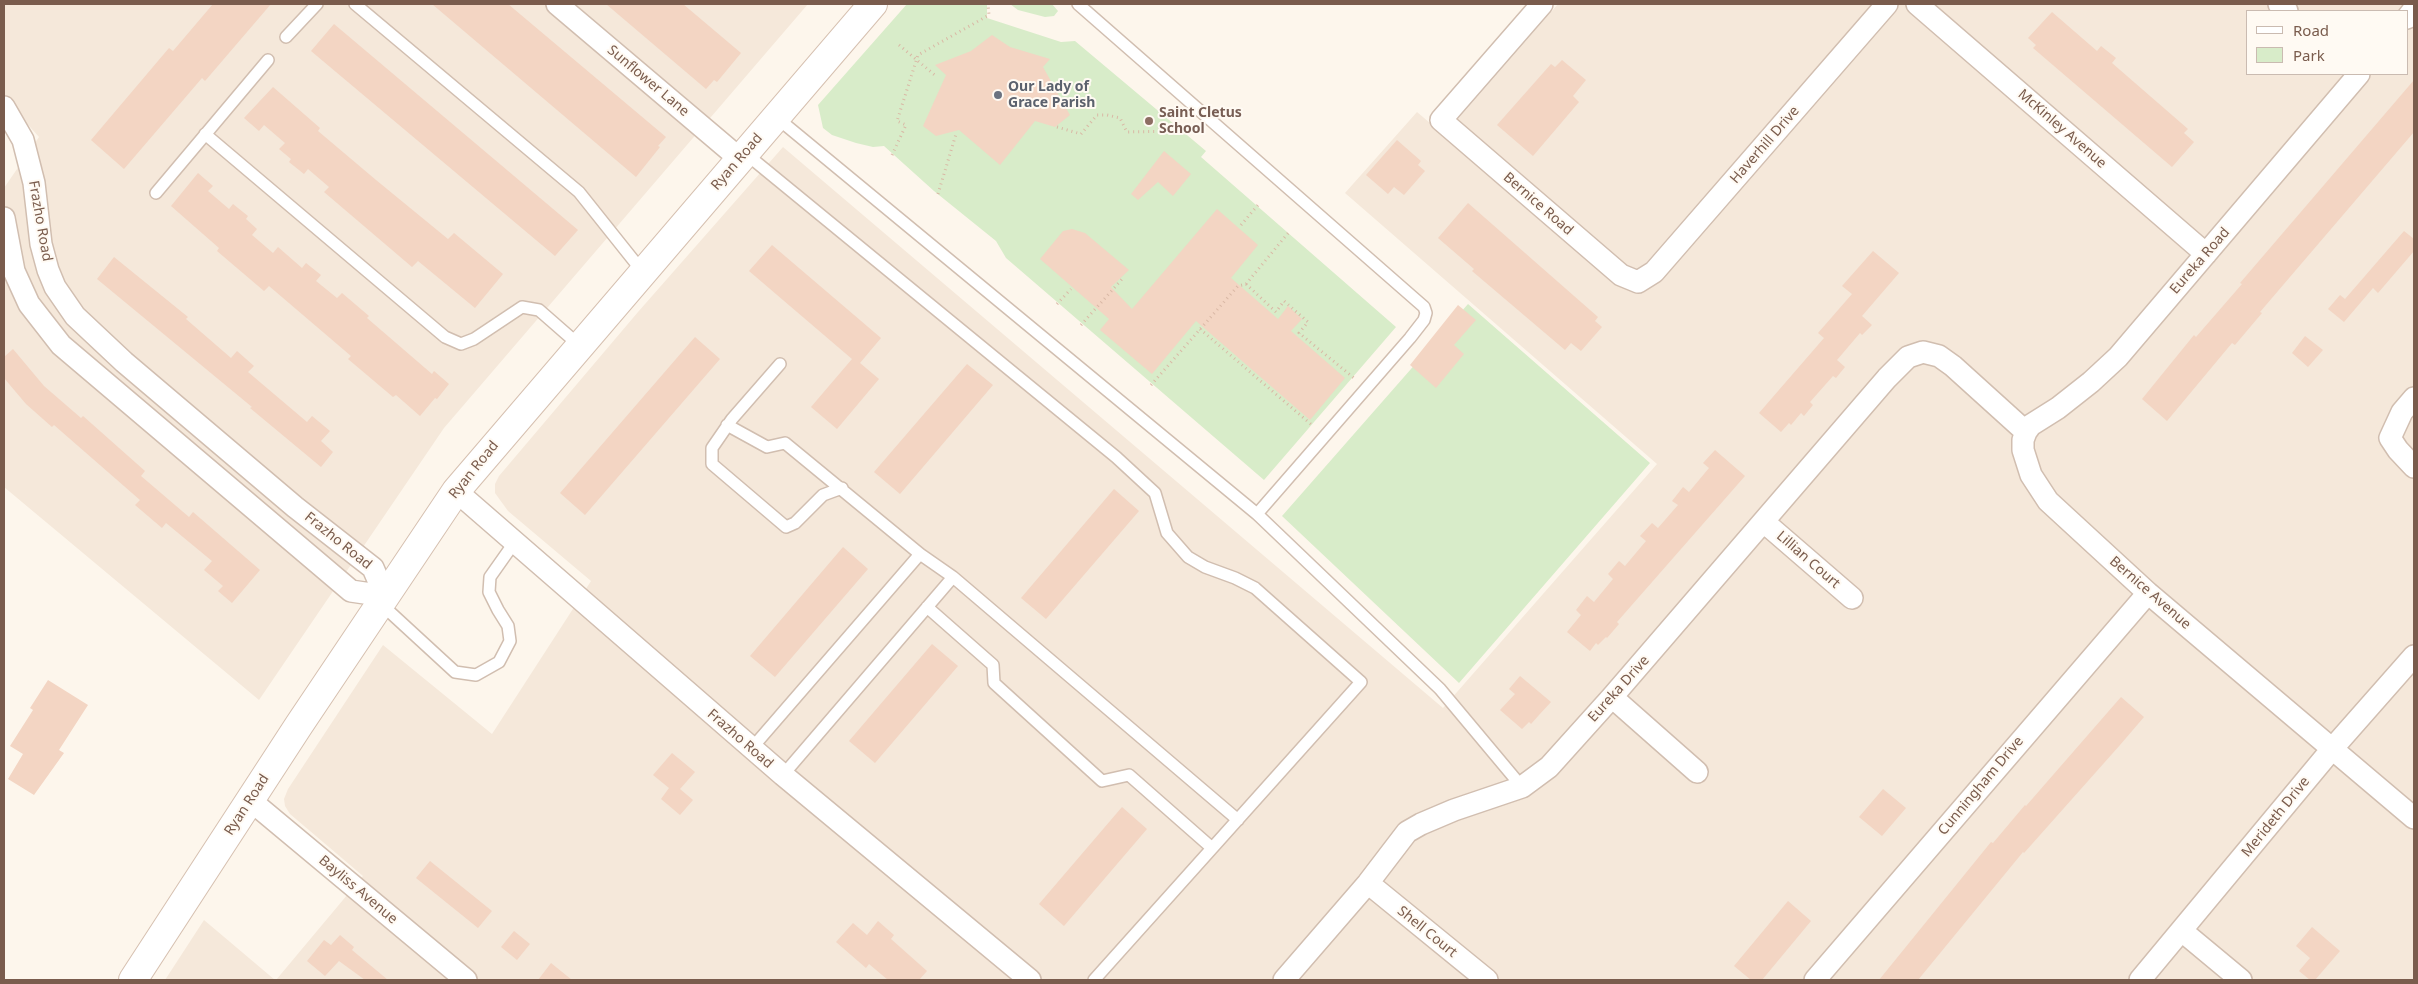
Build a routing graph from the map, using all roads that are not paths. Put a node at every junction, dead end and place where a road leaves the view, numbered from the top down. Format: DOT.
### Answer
graph roads {
  1 [pos="316,4"];
  2 [pos="355,4"];
  3 [pos="557,4"];
  4 [pos="873,4"];
  5 [pos="1078,4"];
  6 [pos="1542,4"];
  7 [pos="1887,4"];
  8 [pos="1918,4"];
  9 [pos="286,37"];
  10 [pos="268,60"];
  11 [pos="2359,75"];
  12 [pos="4,107"];
  13 [pos="776,117"];
  14 [pos="205,134"];
  15 [pos="742,156"];
  16 [pos="156,194"];
  17 [pos="4,218"];
  18 [pos="2206,254"];
  19 [pos="642,271"];
  20 [pos="1638,282"];
  21 [pos="579,345"];
  22 [pos="780,364"];
  23 [pos="2414,398"];
  24 [pos="727,425"];
  25 [pos="2026,432"];
  26 [pos="2414,467"];
  27 [pos="842,488"];
  28 [pos="456,491"];
  29 [pos="1257,514"];
  30 [pos="1764,522"];
  31 [pos="514,543"];
  32 [pos="920,554"];
  33 [pos="953,577"];
  34 [pos="2148,594"];
  35 [pos="1852,598"];
  36 [pos="383,599"];
  37 [pos="927,608"];
  38 [pos="2414,656"];
  39 [pos="1612,698"];
  40 [pos="752,748"];
  41 [pos="2332,749"];
  42 [pos="1697,772"];
  43 [pos="783,775"];
  44 [pos="1522,787"];
  45 [pos="250,800"];
  46 [pos="2414,818"];
  47 [pos="1238,820"];
  48 [pos="1212,848"];
  49 [pos="1368,883"];
  50 [pos="2182,930"];
  51 [pos="133,980"];
  52 [pos="466,980"];
  53 [pos="1030,980"];
  54 [pos="1094,980"];
  55 [pos="1284,980"];
  56 [pos="1486,980"];
  57 [pos="1815,980"];
  58 [pos="2140,980"];
  59 [pos="2241,980"];
  1 -- 9 [label="lane"];
  2 -- 19 [label="lane"];
  3 -- 15 [label="street, Sunflower Lane"];
  4 -- 13 [label="main road, Ryan Road"];
  5 -- 29 [label="lane"];
  6 -- 20 [label="street, Bernice Road"];
  7 -- 20 [label="street, Haverhill Drive"];
  8 -- 18 [label="street, McKinley Avenue"];
  10 -- 14 [label="lane"];
  11 -- 18 [label="street, Eureka Road"];
  12 -- 36 [label="street, Frazho Road"];
  13 -- 15 [label="main road, Ryan Road"];
  13 -- 29 [label="lane"];
  14 -- 16 [label="lane"];
  14 -- 21 [label="lane"];
  15 -- 19 [label="main road, Ryan Road"];
  15 -- 47 [label="lane"];
  17 -- 36 [label="street, Frazho Road"];
  18 -- 25 [label="street, Eureka Road"];
  19 -- 21 [label="main road, Ryan Road"];
  21 -- 28 [label="main road, Ryan Road"];
  22 -- 24 [label="lane"];
  23 -- 26 [label="street"];
  24 -- 27 [label="lane"];
  24 -- 27 [label="lane"];
  25 -- 30 [label="street, Eureka Drive"];
  25 -- 34 [label="street, Bernice Avenue"];
  27 -- 32 [label="lane"];
  28 -- 31 [label="street, Frazho Road"];
  28 -- 36 [label="main road, Ryan Road"];
  29 -- 44 [label="lane"];
  30 -- 35 [label="street, Lillian Court"];
  30 -- 39 [label="street, Eureka Drive"];
  31 -- 36 [label="lane"];
  31 -- 40 [label="street, Frazho Road"];
  32 -- 33 [label="lane"];
  32 -- 40 [label="lane"];
  33 -- 37 [label="lane"];
  33 -- 47 [label="lane"];
  34 -- 41 [label="street, Bernice Avenue"];
  34 -- 57 [label="street, Cunningham Drive"];
  36 -- 45 [label="main road, Ryan Road"];
  37 -- 43 [label="lane"];
  37 -- 48 [label="lane"];
  38 -- 41 [label="street, Merideth Drive"];
  39 -- 42 [label="street"];
  39 -- 44 [label="street, Eureka Drive"];
  40 -- 43 [label="street, Frazho Road"];
  41 -- 46 [label="street, Bernice Avenue"];
  41 -- 50 [label="street, Merideth Drive"];
  43 -- 53 [label="street, Frazho Road"];
  44 -- 49 [label="street, Eureka Drive"];
  45 -- 51 [label="main road, Ryan Road"];
  45 -- 52 [label="street, Bayliss Avenue"];
  47 -- 48 [label="lane"];
  48 -- 54 [label="lane"];
  49 -- 55 [label="street, Eureka Drive"];
  49 -- 56 [label="street, Shell Court"];
  50 -- 58 [label="street, Merideth Drive"];
  50 -- 59 [label="street"];
}
